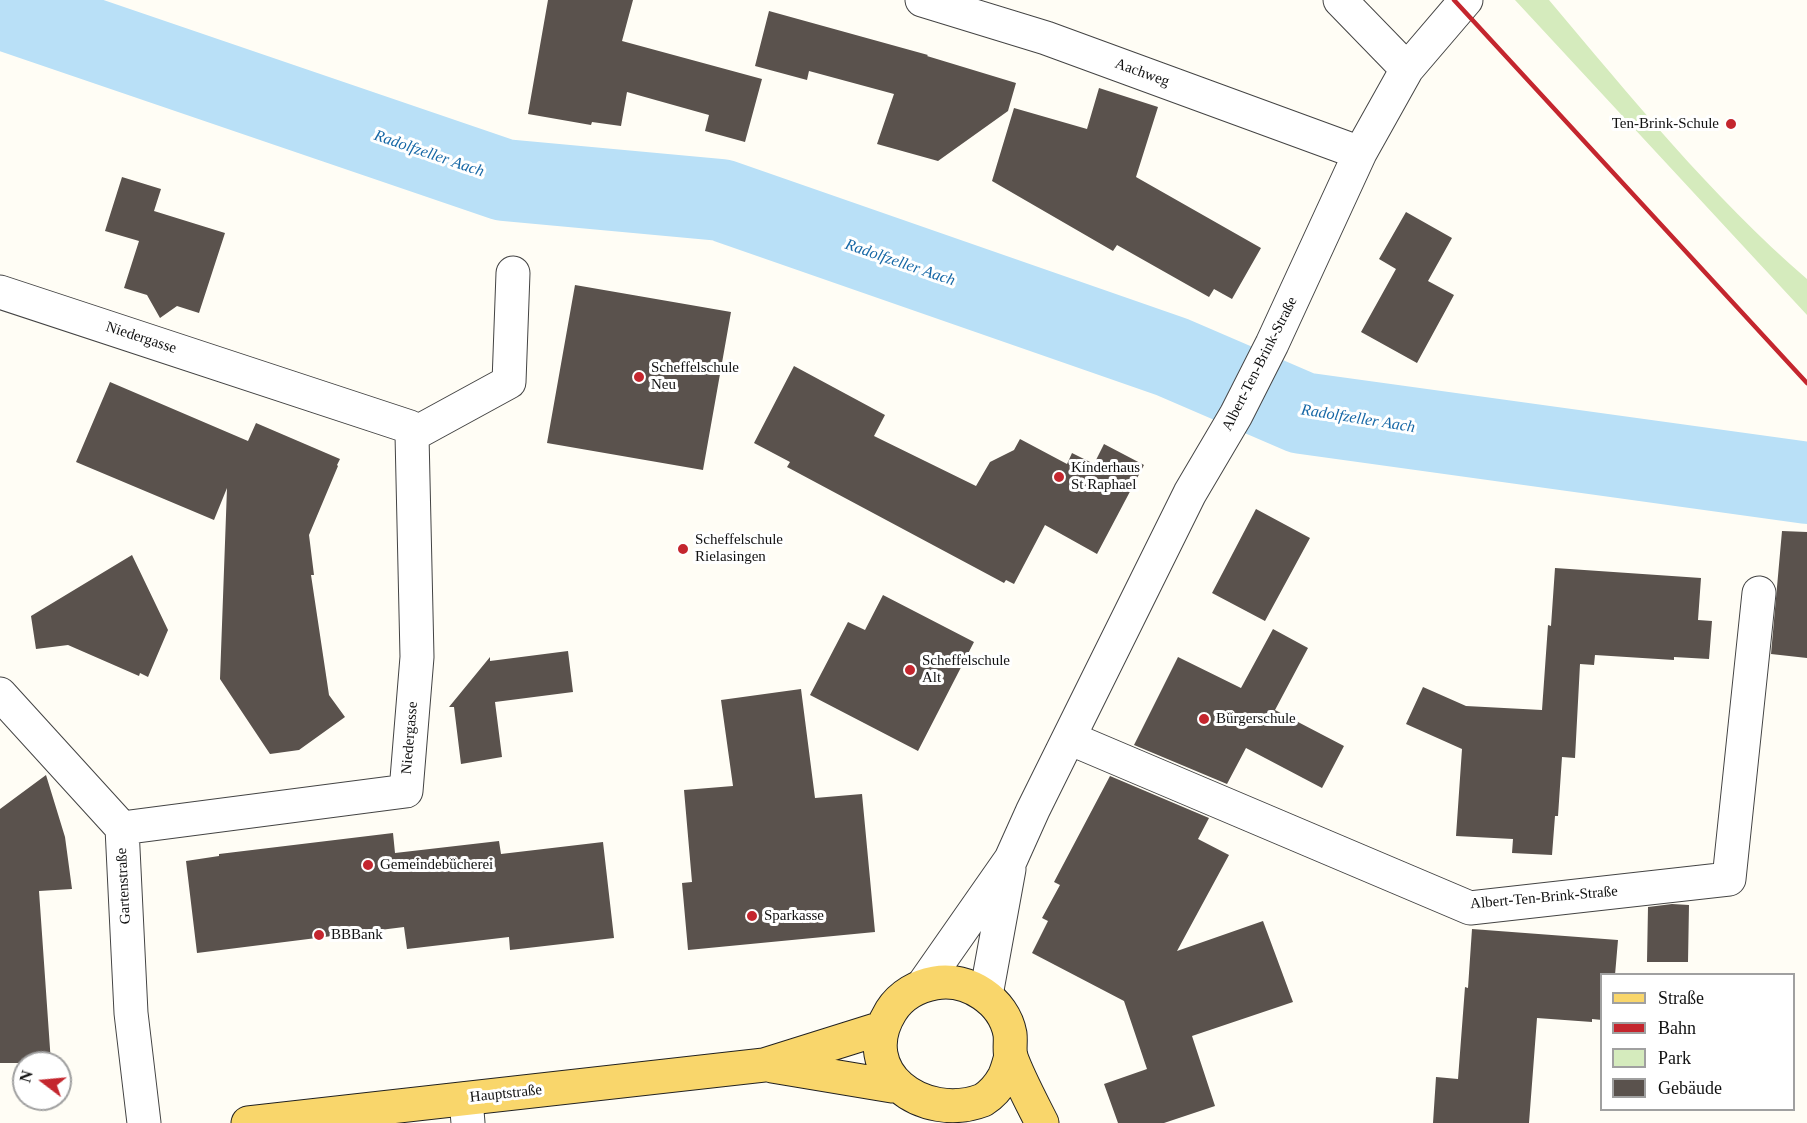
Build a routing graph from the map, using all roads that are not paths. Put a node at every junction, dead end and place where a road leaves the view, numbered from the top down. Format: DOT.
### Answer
graph roads {
  1 [pos="922,0"];
  2 [pos="1340,0"];
  3 [pos="1466,0"];
  4 [pos="1407,69"];
  5 [pos="1360,153"];
  6 [pos="513,273"];
  7 [pos="0,292"];
  8 [pos="412,435"];
  9 [pos="1759,593"];
  10 [pos="0,694"];
  11 [pos="1070,738"];
  12 [pos="122,828"];
  13 [pos="1011,859"];
  14 [pos="923,985"];
  15 [pos="986,995"];
  16 [pos="882,1028"];
  17 [pos="1011,1056"];
  18 [pos="765,1065"];
  19 [pos="892,1086"];
  20 [pos="467,1111"];
  21 [pos="957,1118"];
  22 [pos="144,1123"];
  23 [pos="248,1123"];
  24 [pos="1041,1123"];
  1 -- 5 [label="street, Aachweg"];
  2 -- 4 [label="street"];
  3 -- 4 [label="street, Albert-Ten-Brink-Straße"];
  4 -- 5 [label="street, Albert-Ten-Brink-Straße"];
  5 -- 11 [label="street, Albert-Ten-Brink-Straße"];
  6 -- 8 [label="street"];
  7 -- 8 [label="street, Niedergasse"];
  8 -- 12 [label="street, Niedergasse"];
  9 -- 11 [label="street, Albert-Ten-Brink-Straße"];
  10 -- 12 [label="street, Gartenstraße"];
  11 -- 13 [label="street, Albert-Ten-Brink-Straße"];
  12 -- 22 [label="street, Gartenstraße"];
  13 -- 14 [label="street, Albert-Ten-Brink-Straße"];
  13 -- 15 [label="street, Albert-Ten-Brink-Straße"];
  14 -- 15 [label="main road"];
  14 -- 16 [label="main road"];
  15 -- 17 [label="main road"];
  16 -- 18 [label="main road"];
  16 -- 19 [label="main road"];
  17 -- 21 [label="main road"];
  17 -- 24 [label="main road"];
  18 -- 19 [label="main road"];
  18 -- 20 [label="main road, Hauptstraße"];
  19 -- 21 [label="main road"];
  20 -- 23 [label="main road, Hauptstraße"];
}
